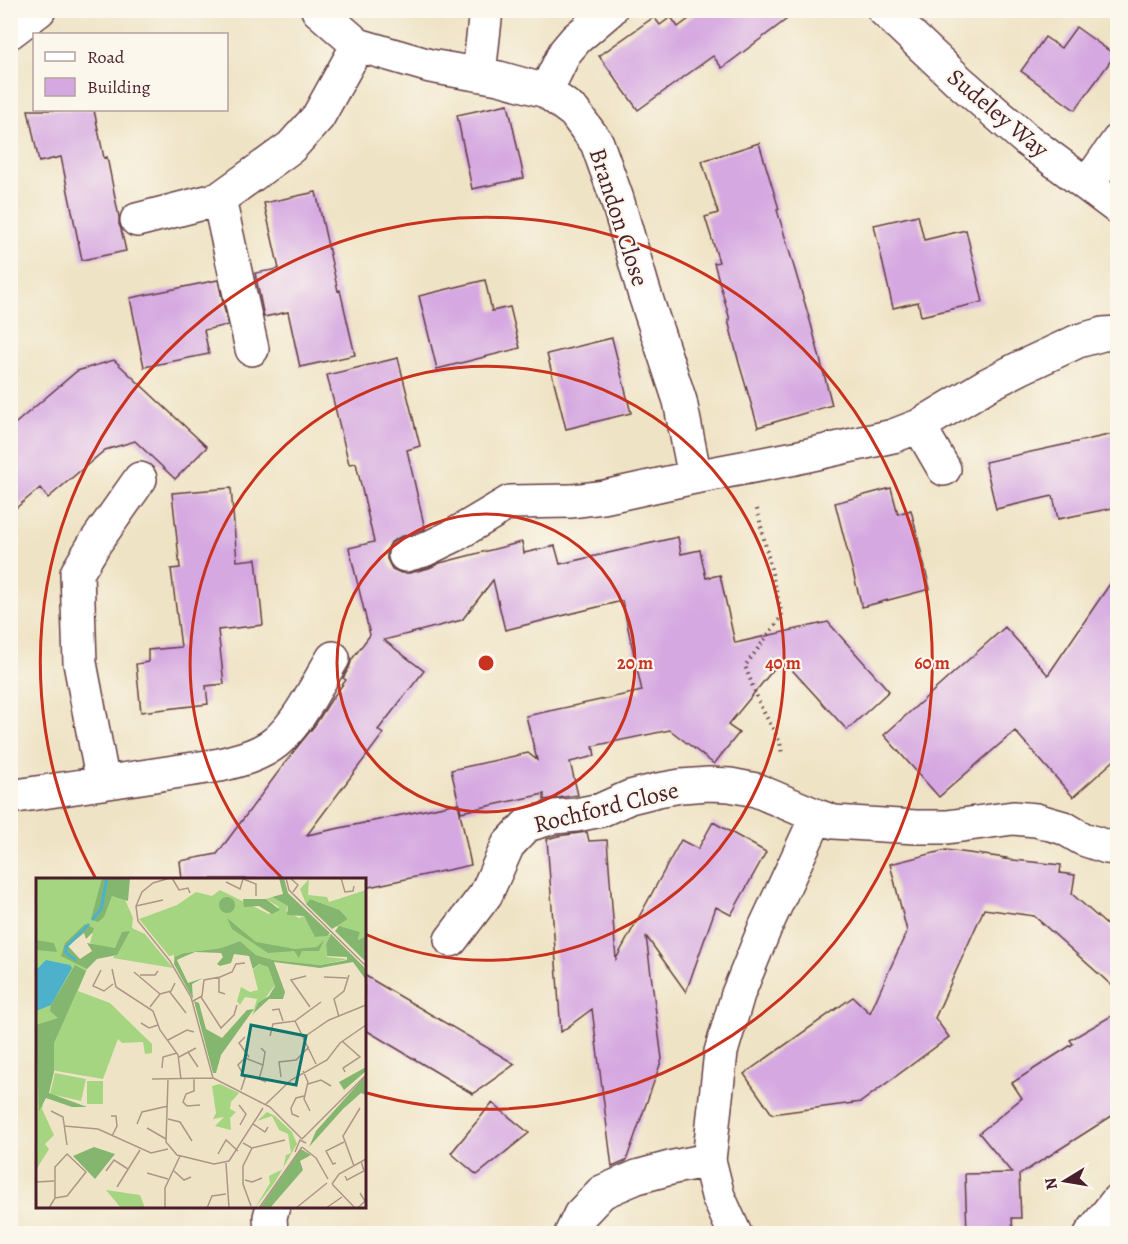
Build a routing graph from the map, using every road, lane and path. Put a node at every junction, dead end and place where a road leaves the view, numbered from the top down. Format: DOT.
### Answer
graph roads {
  1 [pos="318,10"];
  2 [pos="486,10"];
  3 [pos="610,10"];
  4 [pos="884,10"];
  5 [pos="358,45"];
  6 [pos="479,74"];
  7 [pos="546,91"];
  8 [pos="1118,141"];
  9 [pos="1087,185"];
  10 [pos="219,200"];
  11 [pos="1118,208"];
  12 [pos="137,220"];
  13 [pos="1118,333"];
  14 [pos="252,349"];
  15 [pos="919,426"];
  16 [pos="748,467"];
  17 [pos="944,469"];
  18 [pos="695,477"];
  19 [pos="140,479"];
  20 [pos="405,555"];
  21 [pos="333,658"];
  22 [pos="103,783"];
  23 [pos="10,797"];
  24 [pos="781,801"];
  25 [pos="817,816"];
  26 [pos="1118,848"];
  27 [pos="451,940"];
  28 [pos="709,1160"];
  29 [pos="1118,1200"];
  30 [pos="272,1208"];
  31 [pos="271,1233"];
  32 [pos="571,1233"];
  33 [pos="735,1233"];
  34 [pos="1091,1233"];
  1 -- 5 [label="street, Brandon Close"];
  2 -- 6 [label="street"];
  3 -- 7 [label="street"];
  4 -- 9 [label="street, Sudeley Way"];
  5 -- 6 [label="street, Brandon Close"];
  5 -- 10 [label="street"];
  6 -- 7 [label="street, Brandon Close"];
  7 -- 18 [label="street, Brandon Close"];
  8 -- 9 [label="street"];
  9 -- 11 [label="street, Sudeley Way"];
  10 -- 12 [label="street"];
  10 -- 14 [label="street"];
  13 -- 15 [label="street"];
  15 -- 16 [label="street"];
  15 -- 17 [label="street"];
  16 -- 18 [label="street"];
  16 -- 24 [label="path"];
  18 -- 20 [label="street"];
  19 -- 22 [label="street"];
  21 -- 22 [label="street"];
  22 -- 23 [label="street"];
  24 -- 25 [label="street, Rochford Close"];
  24 -- 27 [label="street, Rochford Close"];
  25 -- 26 [label="street, Rochford Close"];
  25 -- 28 [label="street"];
  28 -- 32 [label="street"];
  28 -- 33 [label="street"];
  29 -- 34 [label="street"];
  30 -- 31 [label="street"];
}
